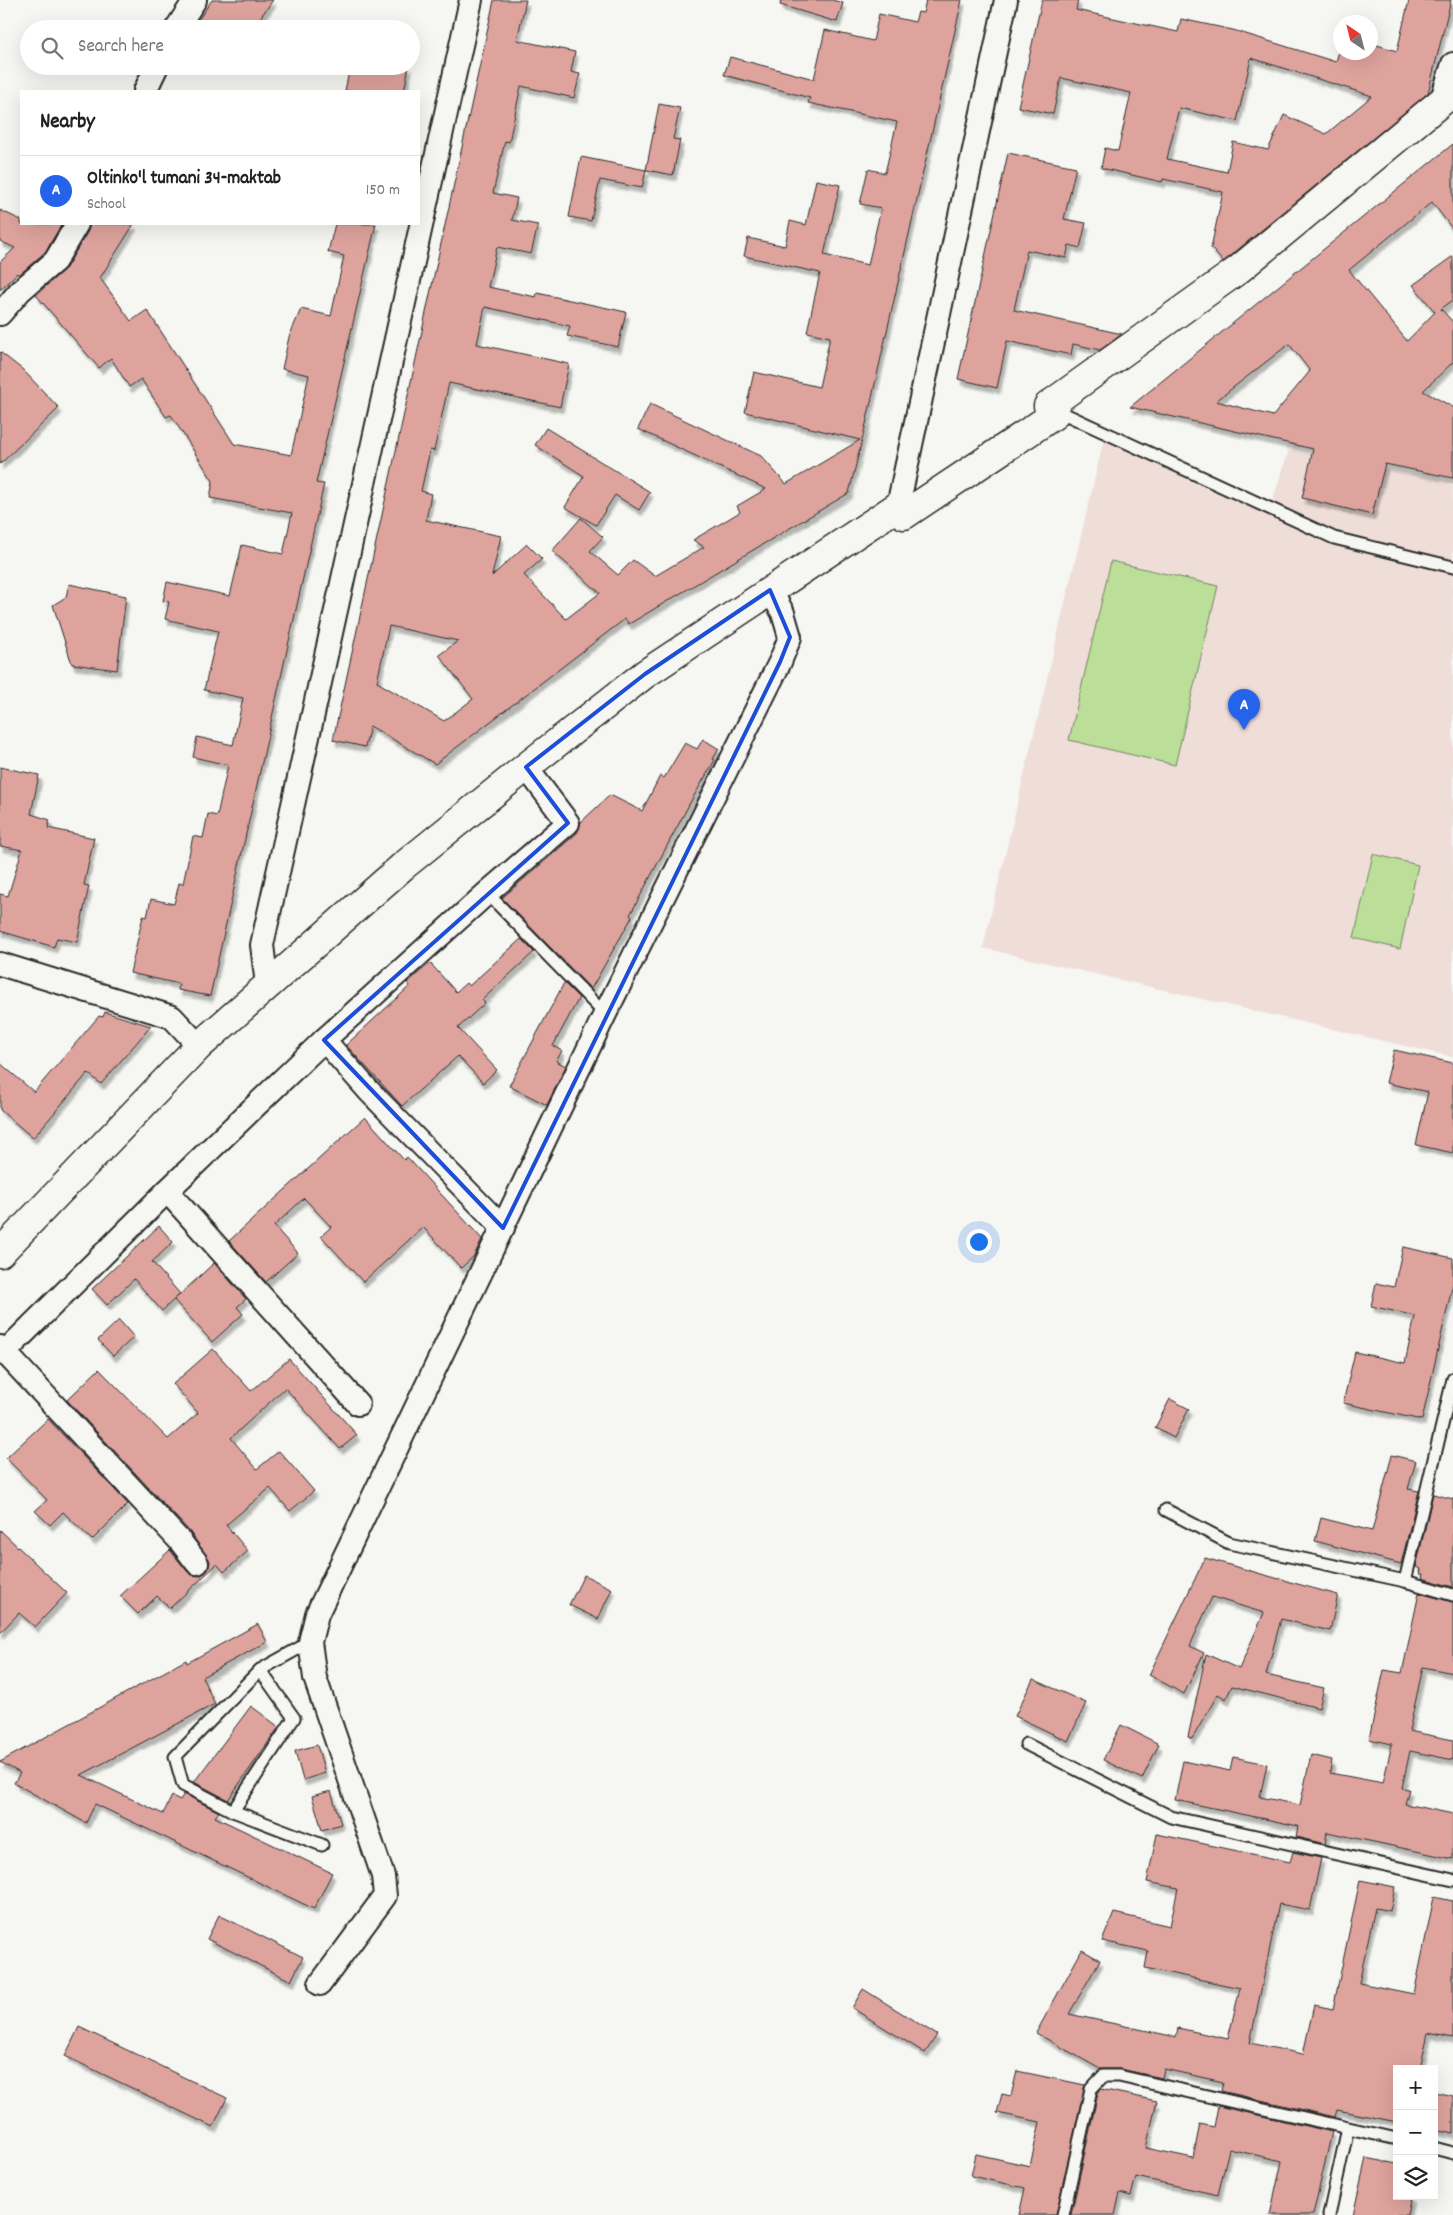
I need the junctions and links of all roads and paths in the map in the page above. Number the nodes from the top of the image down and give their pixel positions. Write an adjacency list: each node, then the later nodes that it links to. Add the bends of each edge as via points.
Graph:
1 (195, 0): 4 (street)
2 (471, 0): 18 (street, via 262,945)
3 (1006, 0): 12 (street)
4 (182, 20)
5 (1453, 64): 8 (street)
6 (153, 75): 7 (street)
7 (145, 90)
8 (1447, 97): 11 (street, via 1238,270)
9 (76, 225): 10 (street, via 55,261 20,291)
10 (0, 314)
11 (1048, 406): 12 (street, via 1054,415 912,510 904,515); 13 (lane, via 1334,538)
12 (898, 506): 14 (street)
13 (1453, 567)
14 (770, 590): 15 (street, via 645,674); 19 (street, via 783,613 790,637 784,654)
15 (526, 766): 16 (street, via 568,823); 18 (street, via 402,867)
16 (487, 893): 19 (lane); 20 (street)
17 (0, 964): 21 (street, via 172,1017)
18 (267, 985): 21 (street)
19 (605, 1014): 23 (street)
20 (324, 1040): 22 (street); 23 (street, via 369,1091)
21 (199, 1046): 24 (street)
22 (167, 1191): 25 (street); 27 (street)
23 (503, 1228): 32 (street, via 316,1614)
24 (0, 1253)
25 (2, 1349): 29 (street)
26 (1453, 1379): 30 (lane)
27 (358, 1404)
28 (1166, 1510): 30 (lane, via 1229,1542)
29 (197, 1563)
30 (1404, 1581): 31 (lane)
31 (1453, 1595)
32 (310, 1642): 33 (lane); 38 (street, via 315,1678 383,1876 385,1896)
33 (260, 1670): 35 (lane, via 294,1718); 35 (lane, via 175,1757 183,1785)
34 (1026, 1744): 37 (lane, via 1171,1817)
35 (234, 1811): 36 (lane)
36 (322, 1845)
37 (1453, 1880)
38 (320, 1984)
39 (1348, 2128): 40 (lane); 43 (lane, via 1119,2076 1103,2076 1091,2089); 44 (lane)
40 (1393, 2139)
41 (1438, 2149): 42 (lane)
42 (1453, 2153)
43 (1063, 2215)
44 (1329, 2215)

